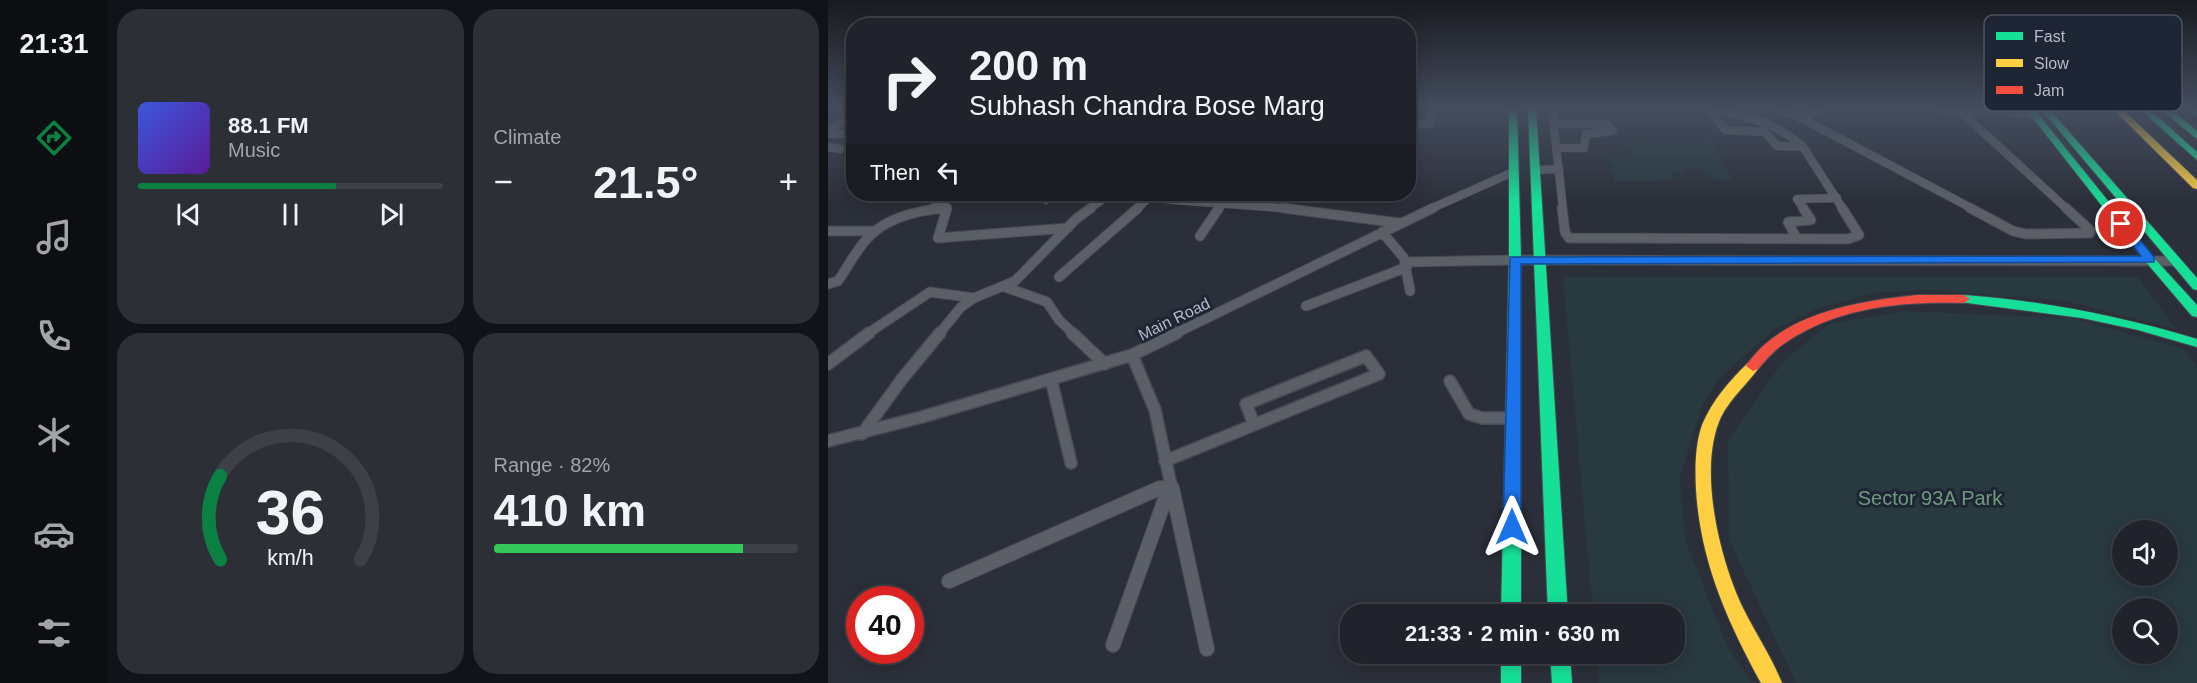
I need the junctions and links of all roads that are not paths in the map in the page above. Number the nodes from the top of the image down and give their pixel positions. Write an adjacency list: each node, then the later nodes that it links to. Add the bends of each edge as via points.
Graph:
1 (1513, 141): 20 (main road)
2 (1534, 141): 19 (main road)
3 (1555, 141): 15 (street)
4 (1585, 141): 15 (street, via 1584,147)
5 (1773, 141): 14 (street, via 1777,146)
6 (1796, 141): 14 (street)
7 (1843, 141): 8 (street, via 2013,231 2090,233)
8 (1994, 141)
9 (2057, 141): 39 (main road)
10 (2062, 141): 40 (main road)
11 (2150, 141): 21 (main road)
12 (2179, 141): 17 (main road)
13 (828, 147): 16 (street)
14 (1803, 147): 22 (street)
15 (1556, 148): 18 (street)
16 (840, 149)
17 (2197, 157)
18 (1559, 169): 19 (street); 36 (street, via 1565,232 1569,238)
19 (1535, 170): 38 (main road)
20 (1513, 172): 29 (street, Main Road); 37 (main road)
21 (2197, 186)
22 (1837, 198): 35 (street, via 1859,235 1848,239); 35 (street, via 1797,199 1811,220 1788,222)
23 (945, 201): 28 (street)
24 (1101, 201): 30 (street)
25 (1145, 201): 42 (street)
26 (1198, 201): 27 (street)
27 (1222, 203): 29 (street); 34 (street)
28 (932, 209): 30 (street, via 947,208 938,238); 32 (street)
29 (1400, 223): 33 (street, Main Road)
30 (1068, 228): 45 (street)
31 (828, 231): 32 (street)
32 (874, 231): 43 (street, via 838,281)
33 (1382, 232): 41 (street, via 1399,248); 51 (street, Main Road)
34 (1200, 236)
35 (1797, 239): 36 (street)
36 (1724, 250): 38 (street); 39 (street)
37 (1515, 260): 38 (street); 41 (street); 56 (main road)
38 (1540, 260): 65 (main road)
39 (2150, 260): 40 (street); 49 (main road)
40 (2176, 261): 44 (main road)
41 (1407, 265): 46 (street); 48 (street)
42 (1059, 277)
43 (828, 284)
44 (2197, 286)
45 (1005, 287): 47 (street); 53 (street, via 1047,302 1059,320)
46 (1410, 291)
47 (974, 297): 52 (street, via 930,292); 58 (street, via 902,379)
48 (1306, 306)
49 (2197, 313)
50 (2197, 343): 72 (main road, via 2111,318 1992,299 1916,299 1859,307 1784,335 1751,362 1724,398 1707,435 1704,483 1711,549 1737,622)
51 (1132, 355): 53 (street, Main Road); 60 (street, via 1155,410)
52 (828, 364)
53 (1105, 364): 54 (street, Main Road)
54 (1051, 379): 58 (street, Main Road); 61 (street)
55 (1450, 381): 56 (street, via 1468,414)
56 (1513, 418): 64 (main road)
57 (1254, 424): 57 (street, via 1316,399 1378,374 1366,356 1246,404); 60 (street)
58 (862, 434): 59 (street, Main Road)
59 (828, 441)
60 (1165, 461): 62 (street)
61 (1071, 463)
62 (1170, 484): 63 (street); 66 (street); 67 (street)
63 (949, 581)
64 (1511, 604)
65 (1557, 604)
66 (1113, 645)
67 (1207, 649)
68 (1511, 664): 70 (main road)
69 (1561, 664): 71 (main road)
70 (1511, 683)
71 (1562, 683)
72 (1772, 683)

